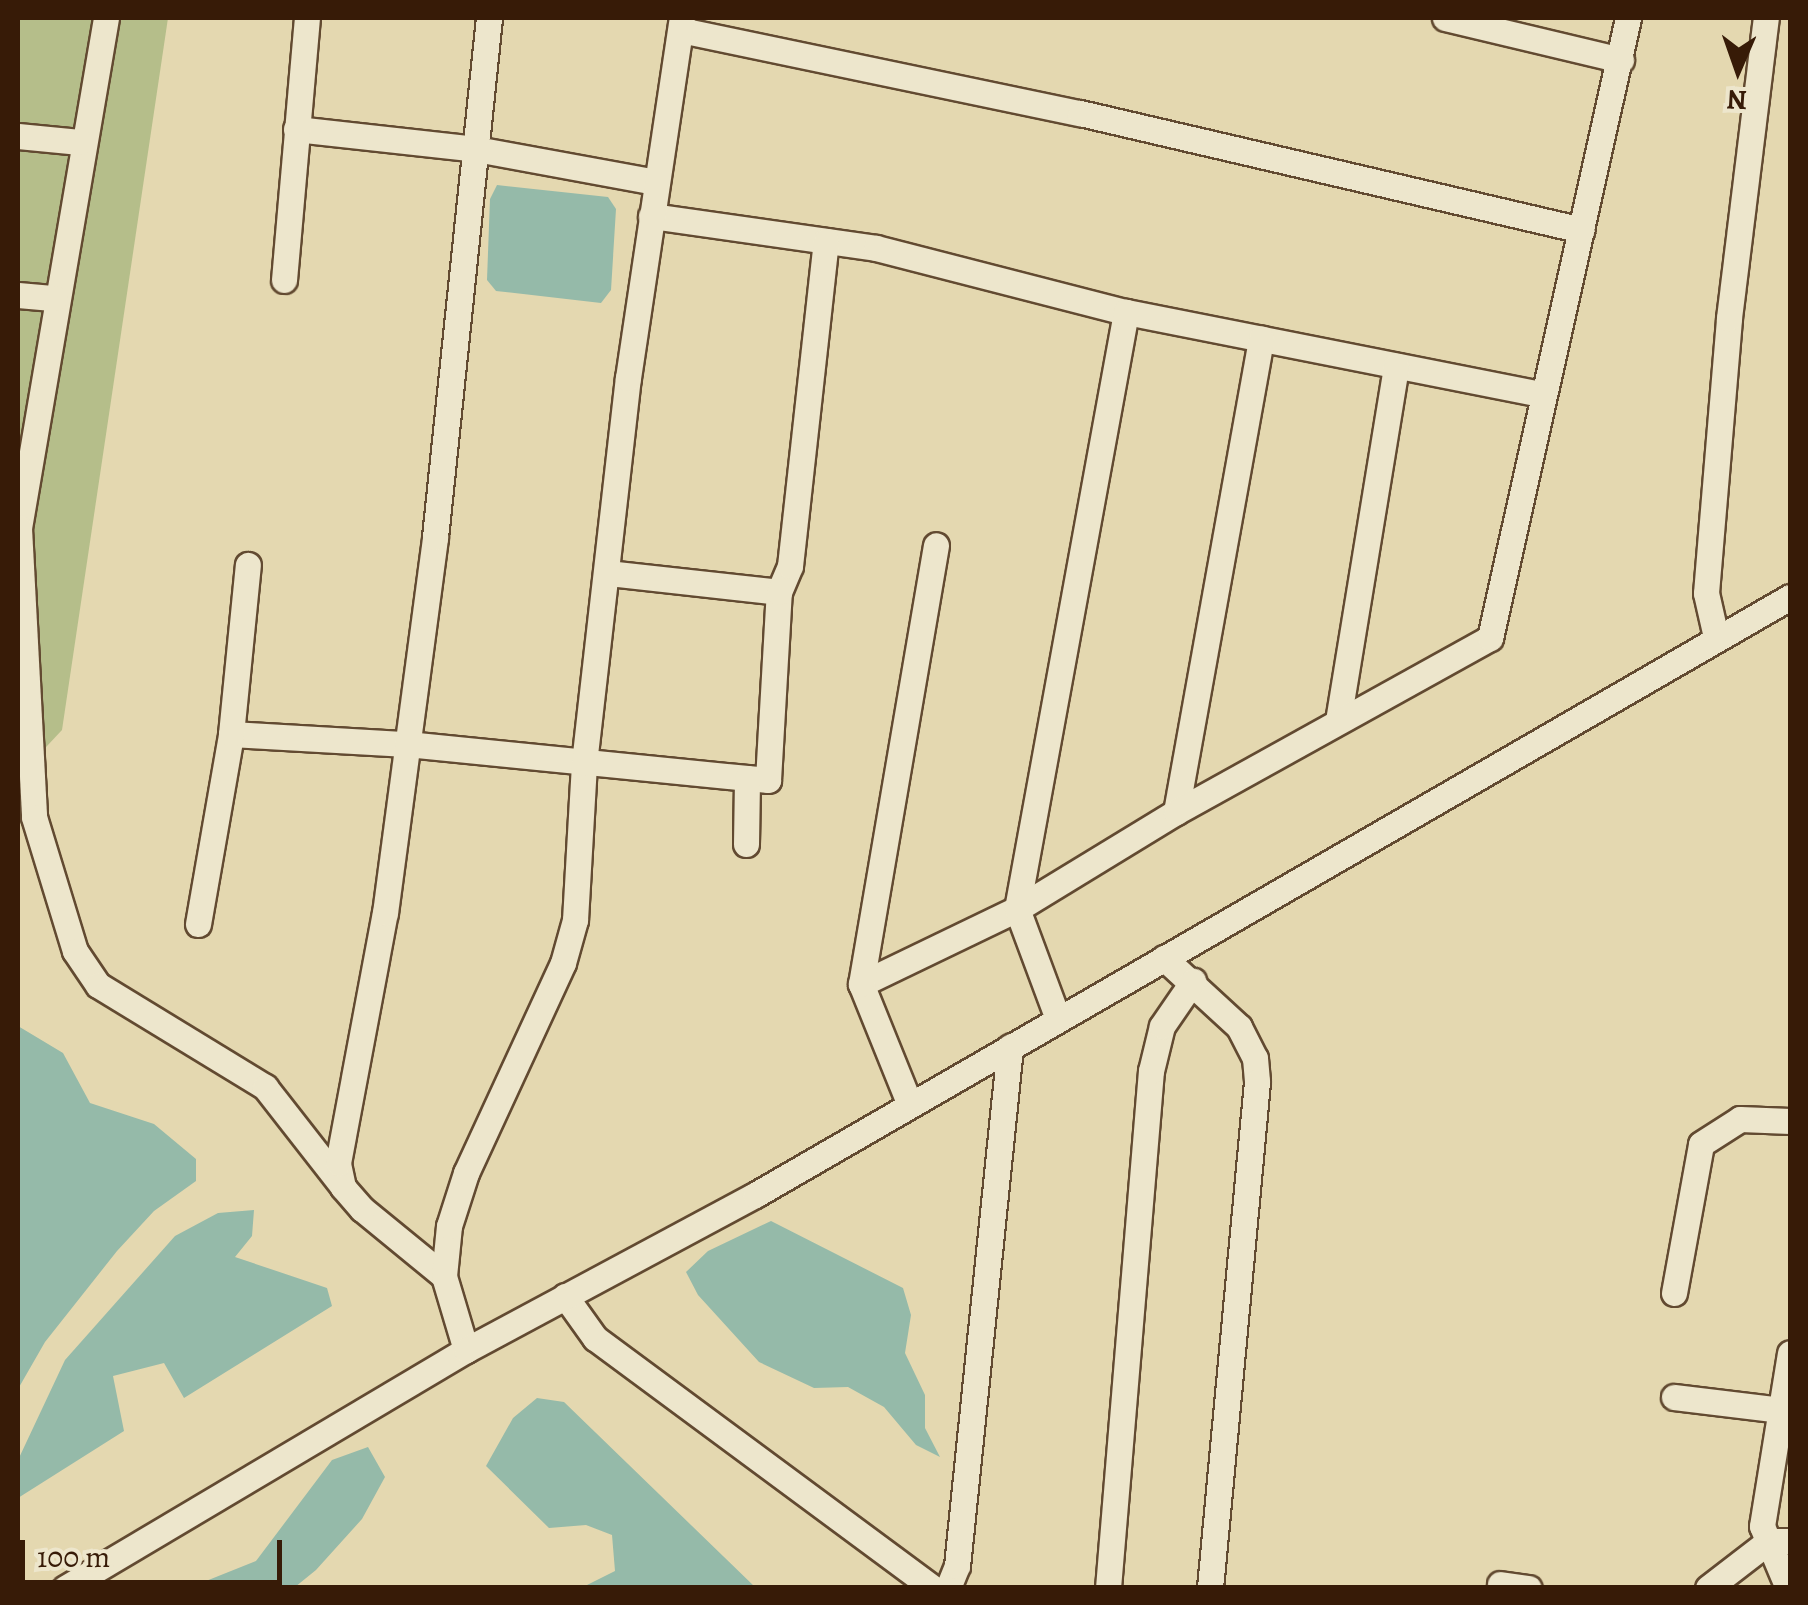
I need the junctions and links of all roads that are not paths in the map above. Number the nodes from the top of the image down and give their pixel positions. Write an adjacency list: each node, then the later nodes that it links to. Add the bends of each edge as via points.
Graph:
1 (106, 18): 11 (street)
2 (307, 18): 9 (street)
3 (489, 18): 12 (street)
4 (1445, 18): 8 (street)
5 (1628, 18): 8 (street)
6 (1766, 18): 31 (street, via 1729,318 1709,554 1706,593)
7 (682, 24): 13 (street); 15 (street)
8 (1620, 60): 15 (street)
9 (296, 128): 12 (street); 17 (street)
10 (18, 136): 11 (street)
11 (80, 142): 19 (street)
12 (476, 150): 13 (street); 34 (street)
13 (655, 182): 14 (street)
14 (652, 216): 16 (street); 27 (street)
15 (1582, 230): 23 (street)
16 (826, 241): 20 (street); 28 (street, via 790,566)
17 (284, 280)
18 (18, 295): 19 (street)
19 (55, 298): 24 (street)
20 (1126, 312): 21 (street); 39 (street)
21 (1261, 339): 22 (street); 37 (street)
22 (1396, 366): 23 (street); 32 (street)
23 (1541, 394): 32 (street, via 1490,638)
24 (24, 452): 30 (street)
25 (936, 546): 43 (street)
26 (248, 565): 33 (street)
27 (608, 573): 28 (street); 35 (street)
28 (779, 592): 36 (street, via 768,780)
29 (1790, 597): 31 (street)
30 (21, 633): 48 (street, via 34,817 75,951 98,985 265,1088)
31 (1716, 636): 41 (street)
32 (1338, 721): 37 (street)
33 (232, 734): 34 (street); 40 (street)
34 (407, 744): 35 (street); 48 (street, via 385,913 341,1133)
35 (584, 763): 36 (street); 49 (street, via 575,920 563,964 466,1173 448,1226)
36 (747, 778): 38 (street)
37 (1176, 812): 39 (street)
38 (746, 844)
39 (1017, 909): 43 (street); 44 (street)
40 (198, 924)
41 (1164, 958): 42 (street); 44 (street)
42 (1193, 981): 61 (street, via 1162,1026 1151,1071); 62 (street, via 1239,1027 1255,1058 1258,1082)
43 (861, 984): 46 (street)
44 (1058, 1019): 45 (street)
45 (1010, 1047): 46 (street); 60 (street, via 957,1566)
46 (910, 1105): 51 (street)
47 (1780, 1119): 50 (street, via 1722,1125 1701,1144)
48 (343, 1187): 49 (street)
49 (444, 1276): 52 (street)
50 (1674, 1293)
51 (564, 1296): 52 (street); 59 (street, via 595,1338)
52 (466, 1350): 58 (street)
53 (1790, 1353): 55 (street)
54 (1674, 1396): 55 (street)
55 (1781, 1410): 56 (street, via 1762,1526)
56 (1780, 1541): 64 (street); 65 (street)
57 (1500, 1584): 63 (street)
58 (65, 1588)
59 (933, 1588)
60 (948, 1588)
61 (1108, 1588)
62 (1210, 1588)
63 (1528, 1588)
64 (1708, 1588)
65 (1788, 1588)

